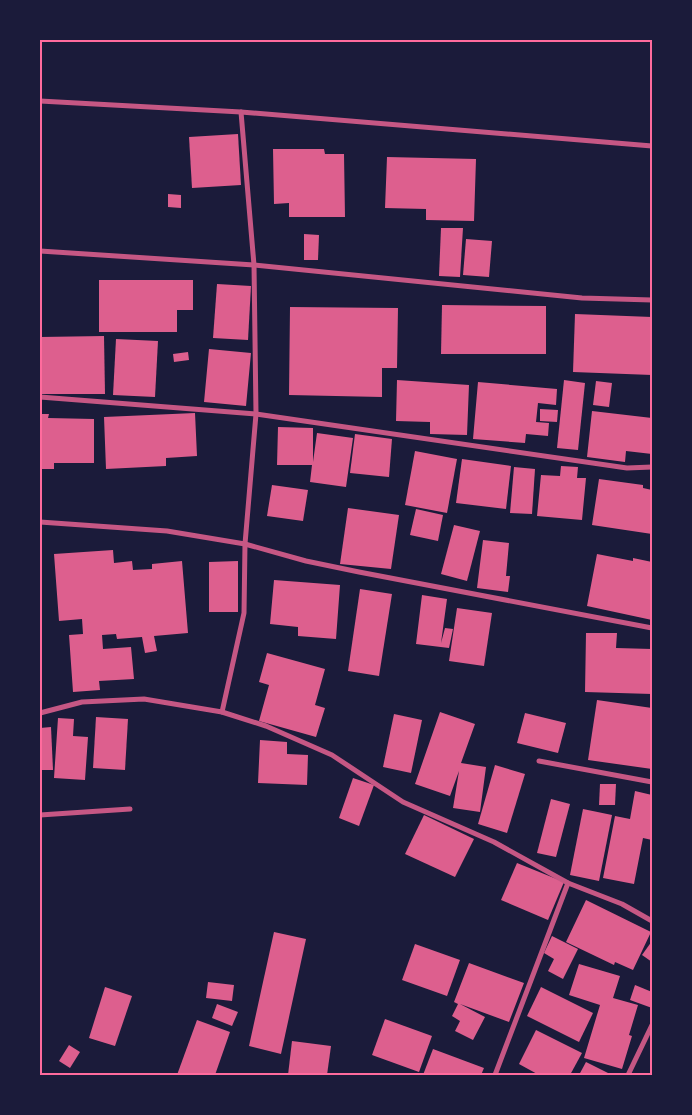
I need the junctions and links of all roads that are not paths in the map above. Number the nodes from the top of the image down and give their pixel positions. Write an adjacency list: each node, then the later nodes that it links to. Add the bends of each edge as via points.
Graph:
1 (40, 101): 2 (street)
2 (241, 112): 3 (street); 5 (street)
3 (652, 146)
4 (40, 250): 5 (street)
5 (254, 265): 6 (street, via 582,298); 8 (street)
6 (652, 300)
7 (40, 397): 8 (street)
8 (256, 414): 9 (street, via 627,468); 11 (street)
9 (652, 468)
10 (40, 522): 11 (street, via 166,531)
11 (245, 544): 12 (street, via 359,572); 13 (street, via 244,613)
12 (652, 628)
13 (222, 712): 14 (street, via 144,699 82,702); 19 (street, via 266,726 332,755 403,802 494,842)
14 (40, 713)
15 (539, 761): 16 (street)
16 (652, 782)
17 (130, 809): 18 (street)
18 (40, 814)
19 (568, 883): 20 (street, via 622,904); 22 (street)
20 (652, 921)
21 (652, 1025): 23 (street)
22 (495, 1075)
23 (628, 1075)

